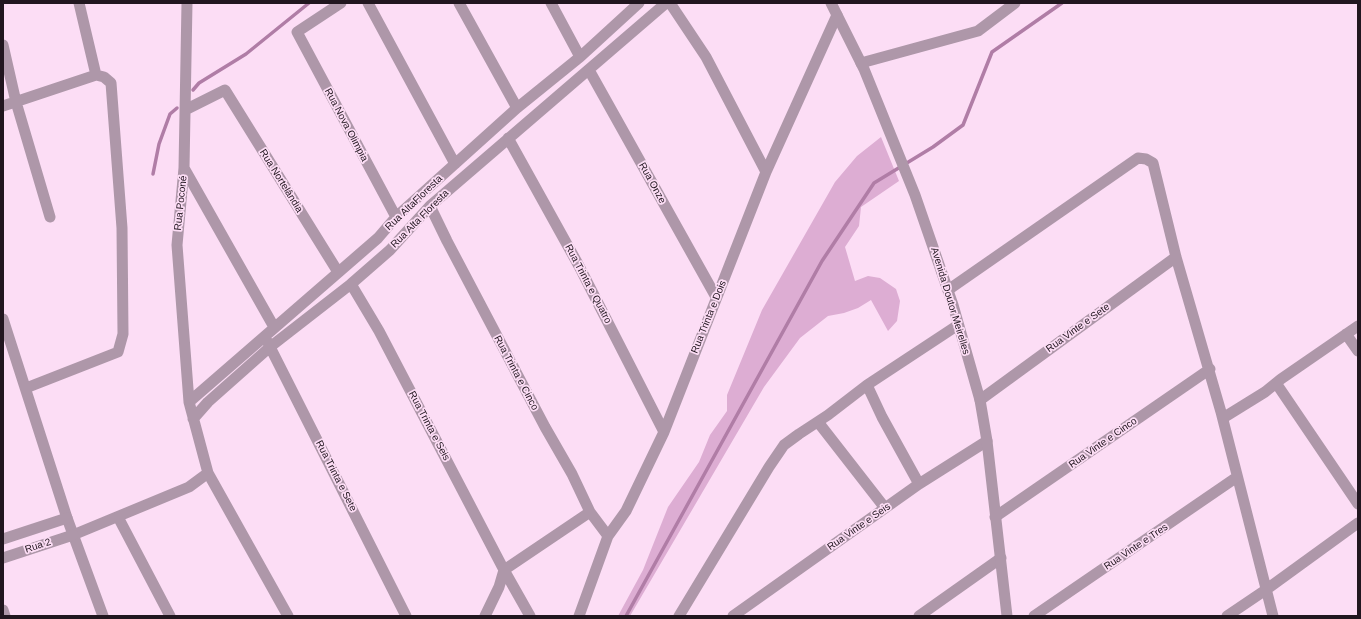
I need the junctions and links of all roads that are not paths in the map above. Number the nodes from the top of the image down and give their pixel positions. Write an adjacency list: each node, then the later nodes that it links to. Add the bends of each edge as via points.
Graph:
1 (79, 3): 17 (street)
2 (187, 3): 21 (street, Rua Poconé)
3 (341, 3): 28 (street, Rua Nova Olimpia, via 296,32)
4 (368, 3): 23 (street)
5 (459, 3): 20 (street)
6 (551, 3): 14 (street)
7 (639, 3): 14 (street, Rua AltaFloresta)
8 (666, 3): 16 (street, Rua Alta Floresta)
9 (670, 3): 25 (street, via 706,57)
10 (831, 3): 12 (street, Avenida Doutor Meirelles)
11 (1015, 3): 15 (street, via 978,31)
12 (837, 15): 15 (street, Avenida Doutor Meirelles); 25 (street, Rua Trinta e Dois)
13 (3, 45): 18 (street)
14 (580, 57): 20 (street, Rua AltaFloresta)
15 (861, 63): 34 (street, Avenida Doutor Meirelles, via 906,172)
16 (588, 70): 22 (street, Rua Alta Floresta); 35 (street, Rua Onze)
17 (96, 75): 18 (street); 47 (street, via 111,83 122,228 123,334 118,352)
18 (16, 102): 19 (street); 27 (street)
19 (3, 106)
20 (517, 108): 23 (street, Rua AltaFloresta)
21 (185, 110): 24 (street, Rua Poconé); 32 (street, Rua Nortelândia, via 224,90)
22 (508, 138): 26 (street, Rua Alta Floresta); 53 (street, Rua Trinta e Quatro, via 579,266)
23 (455, 164): 28 (street, Rua AltaFloresta)
24 (184, 168): 39 (street); 49 (street, Rua Poconé, via 176,245)
25 (766, 172): 35 (street, Rua Trinta e Dois, via 745,230)
26 (430, 206): 30 (street, Rua Alta Floresta); 60 (street, Rua Trinta e Cinco)
27 (50, 217)
28 (396, 217): 29 (street, Rua AltaFloresta)
29 (378, 238): 30 (street); 32 (street, Rua AltaFloresta)
30 (390, 250): 33 (street, Rua Alta Floresta)
31 (1176, 257): 34 (street, via 1153,163 1138,158); 44 (street); 48 (street, Rua Vinte e Sete)
32 (338, 272): 39 (street, Rua AltaFloresta)
33 (351, 284): 42 (street, Rua Alta Floresta); 70 (street, Rua Trinta e Seis, via 379,331)
34 (948, 290): 37 (street, Avenida Doutor Meirelles)
35 (716, 297): 53 (street, Rua Trinta e Dois)
36 (3, 319): 47 (street)
37 (958, 325): 46 (street); 48 (street, Avenida Doutor Meirelles)
38 (1358, 326): 40 (street)
39 (274, 327): 41 (street, Rua AltaFloresta)
40 (1346, 334): 43 (street); 45 (street)
41 (264, 337): 42 (street, Rua Trinta e Sete); 49 (street, Rua AltaFloresta)
42 (270, 347): 51 (street, Rua Alta Floresta, via 208,402); 77 (street, Rua Trinta e Sete)
43 (1358, 351)
44 (1210, 369): 50 (street); 62 (street, Rua Vinte e Cinco)
45 (1276, 383): 50 (street); 58 (street)
46 (867, 385): 52 (street); 57 (street)
47 (26, 388): 63 (street)
48 (980, 400): 54 (street, Avenida Doutor Meirelles)
49 (189, 402): 51 (street, Rua Poconé)
50 (1223, 418): 56 (street)
51 (193, 419): 55 (street, Rua Poconé)
52 (818, 422): 59 (street); 81 (street, via 784,445)
53 (664, 432): 66 (street, Rua Trinta e Dois, via 626,511)
54 (987, 441): 57 (street, Rua Vinte e Seis); 62 (street, Avenida Doutor Meirelles)
55 (208, 473): 61 (street, Rua 2, via 190,487); 76 (street, Rua Poconé)
56 (1237, 477): 71 (street); 85 (street, Rua Vinte e Tres)
57 (919, 484): 59 (street, Rua Vinte e Seis)
58 (1358, 504)
59 (885, 508): 82 (street, Rua Vinte e Seis)
60 (590, 512): 66 (street, Rua Trinta e Cinco); 70 (street)
61 (118, 516): 65 (street, Rua 2); 75 (street)
62 (995, 517): 69 (street, Avenida Doutor Meirelles)
63 (67, 518): 65 (street); 67 (street, Rua 2)
64 (1358, 523): 71 (street)
65 (73, 535): 68 (street, Rua 2); 74 (street)
66 (608, 536): 80 (street, Rua Trinta e Dois)
67 (3, 539)
68 (3, 558)
69 (1001, 558): 83 (street); 84 (street, Avenida Doutor Meirelles)
70 (504, 570): 78 (street); 79 (street)
71 (1267, 589): 86 (street); 87 (street)
72 (3, 610): 73 (street)
73 (5, 616)
74 (102, 616)
75 (170, 616)
76 (288, 616)
77 (406, 616)
78 (485, 616)
79 (530, 616)
80 (579, 616)
81 (679, 616)
82 (733, 616)
83 (919, 616)
84 (1007, 616)
85 (1034, 616)
86 (1227, 616)
87 (1273, 616)

